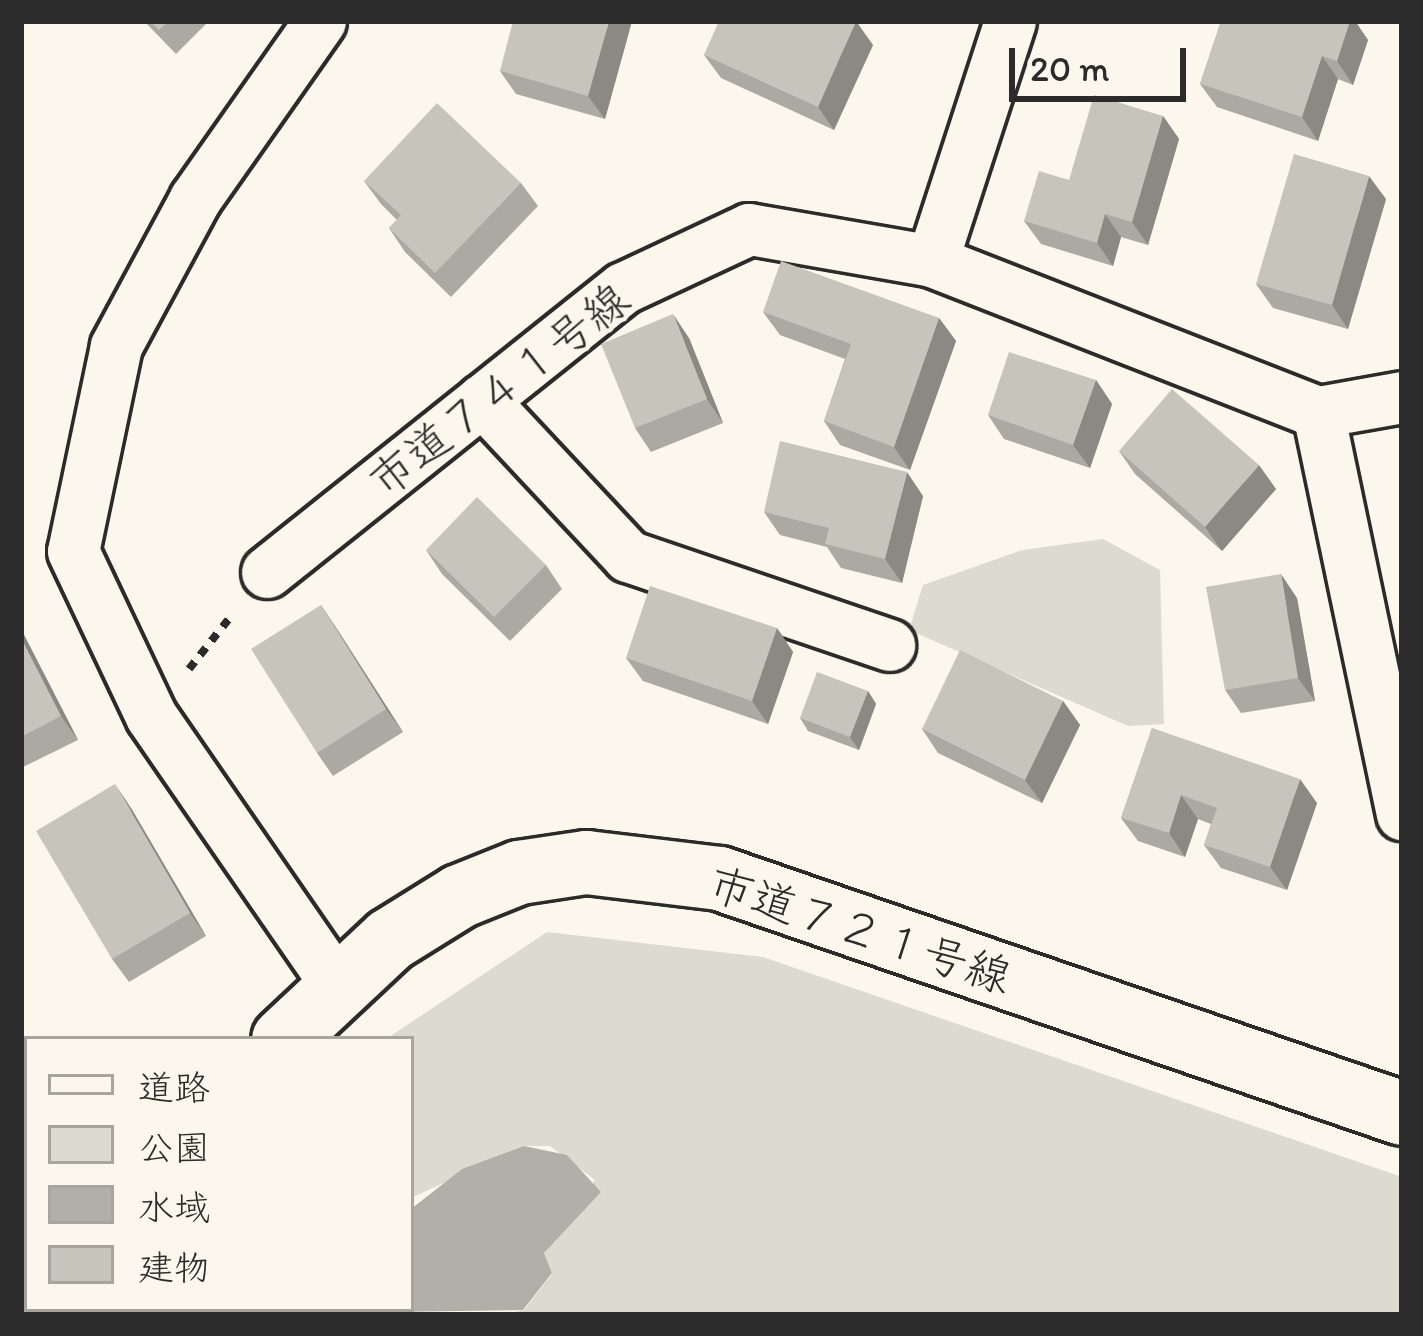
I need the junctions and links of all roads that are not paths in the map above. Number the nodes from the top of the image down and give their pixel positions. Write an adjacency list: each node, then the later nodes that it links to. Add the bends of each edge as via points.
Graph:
1 (320, 21): 10 (street, via 195,199 116,346 73,550 151,716)
2 (1010, 21): 3 (street)
3 (932, 261): 5 (street, 市道７４１号線, via 749,230 623,288); 6 (street, 市道７４１号線)
4 (1402, 397): 6 (street)
5 (482, 400): 7 (street, 市道７４１号線); 8 (street, via 628,556)
6 (1318, 412): 9 (street)
7 (267, 572)
8 (890, 645)
9 (1402, 814)
10 (337, 986): 11 (street, 市道７２１号線); 12 (street, 市道７２１号線, via 458,896 519,872 586,862 655,869 719,878)
11 (286, 1036)
12 (1402, 1113)

